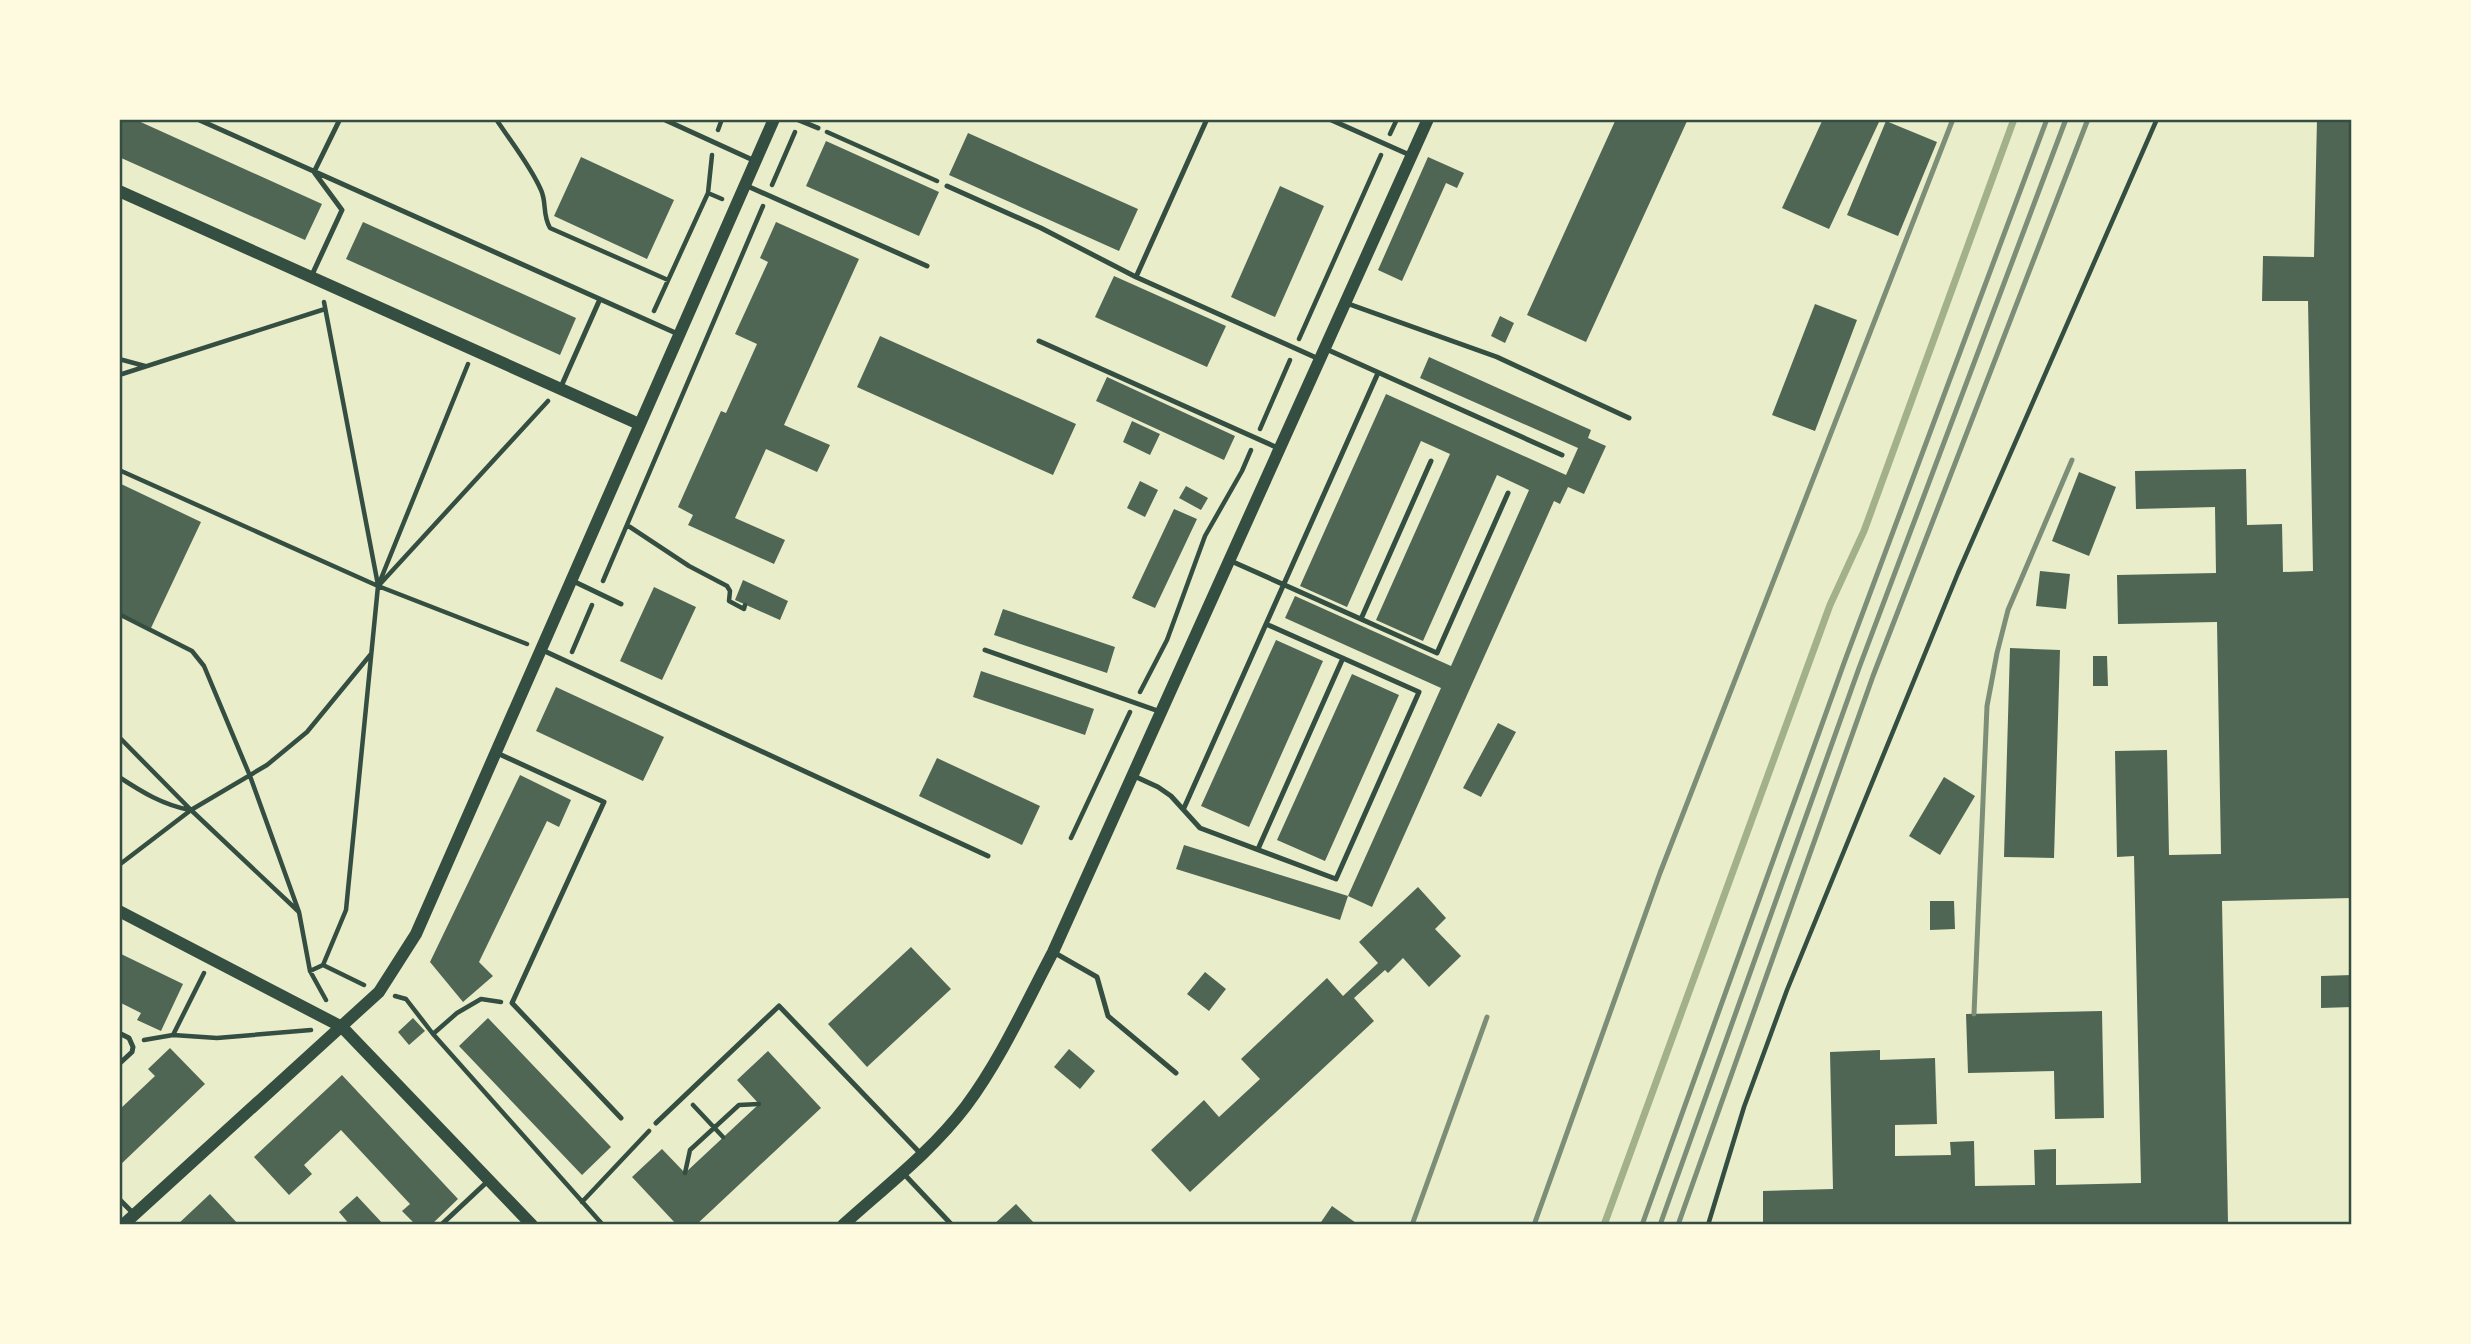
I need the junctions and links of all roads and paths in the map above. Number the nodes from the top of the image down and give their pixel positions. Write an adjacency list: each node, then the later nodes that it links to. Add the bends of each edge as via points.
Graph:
1 (197, 119): 18 (lane)
2 (340, 119): 18 (lane)
3 (496, 119): 29 (path, via 543,193 544,218 550,228)
4 (663, 119): 14 (lane)
5 (774, 119): 17 (street)
6 (796, 119): 12 (lane)
7 (1207, 119): 27 (lane)
8 (1329, 119): 15 (lane)
9 (1397, 119): 15 (path)
10 (1428, 119): 16 (street)
11 (2157, 119): 114 (path, via 1958,573 1787,990 1744,1107)
12 (818, 128): 20 (path)
13 (795, 132): 23 (path)
14 (713, 142): 17 (lane); 22 (path)
15 (1386, 144): 16 (lane); 36 (path)
16 (1412, 156): 31 (street)
17 (755, 161): 19 (street)
18 (314, 172): 28 (lane, via 342,209); 30 (lane)
19 (745, 185): 23 (lane); 24 (street)
20 (947, 186): 27 (lane)
21 (119, 191): 28 (street)
22 (708, 193): 24 (path); 29 (path)
23 (768, 195): 25 (path); 26 (lane)
24 (736, 205): 25 (path); 34 (street)
25 (759, 215): 52 (path)
26 (927, 266)
27 (1136, 277): 36 (lane)
28 (316, 279): 32 (path); 37 (street)
29 (668, 280): 33 (path)
30 (600, 299): 33 (lane); 43 (lane)
31 (1346, 303): 38 (street); 44 (lane, via 1497,357)
32 (325, 309): 40 (path); 56 (path)
33 (649, 321): 34 (lane)
34 (678, 334): 45 (street)
35 (1039, 341): 46 (lane)
36 (1295, 348): 38 (lane); 46 (path)
37 (474, 350): 43 (street); 56 (path)
38 (1323, 354): 41 (lane); 47 (street)
39 (119, 359): 40 (path)
40 (146, 366): 42 (path)
41 (1378, 373): 48 (lane); 55 (lane)
42 (119, 375)
43 (560, 388): 45 (street); 56 (path)
44 (1629, 418)
45 (639, 424): 54 (street)
46 (1256, 439): 47 (lane); 68 (path, via 1205,536 1167,640)
47 (1280, 449): 53 (street)
48 (1562, 455)
49 (1431, 461): 61 (lane)
50 (119, 470): 56 (path)
51 (1508, 493): 61 (lane, via 1437,653)
52 (626, 525): 57 (path); 59 (path, via 727,586 731,604 744,610)
53 (1231, 561): 55 (lane); 69 (street)
54 (570, 580): 57 (lane); 63 (street)
55 (1283, 584): 61 (lane); 62 (lane)
56 (378, 586): 63 (path); 65 (path)
57 (597, 593): 58 (lane); 67 (path)
58 (621, 604)
59 (745, 605)
60 (119, 614): 72 (path, via 192,651 204,666)
61 (1361, 619)
62 (1266, 624): 66 (lane); 75 (lane)
63 (540, 649): 67 (lane); 71 (street)
64 (985, 650): 68 (lane)
65 (371, 653): 72 (path, via 307,733); 85 (path, via 346,910)
66 (1343, 659): 78 (lane); 78 (lane, via 1419,692 1336,879)
67 (568, 662): 79 (lane)
68 (1134, 702): 69 (lane); 77 (path)
69 (1161, 712): 73 (street)
70 (119, 737): 76 (path)
71 (495, 752): 86 (street, via 416,934); 87 (lane, via 604,802)
72 (250, 776): 76 (path); 82 (path)
73 (1134, 776): 75 (lane, via 1158,787); 83 (street)
74 (119, 777): 76 (path, via 149,796)
75 (1184, 808): 78 (lane, via 1200,828)
76 (191, 810): 80 (path); 82 (path)
77 (1071, 838)
78 (1258, 849)
79 (988, 856)
80 (119, 866)
81 (119, 911): 84 (street)
82 (299, 912): 85 (path, via 310,971)
83 (1053, 952): 94 (lane, via 1097,977 1108,1016); 101 (street, via 984,1080)
84 (211, 959): 88 (street); 91 (path)
85 (323, 965): 86 (path)
86 (379, 992): 88 (street); 90 (path, via 406,999)
87 (512, 1003): 90 (path, via 481,999); 97 (lane)
88 (342, 1027): 91 (path, via 217,1038); 104 (street); 107 (street)
89 (119, 1033): 92 (lane)
90 (433, 1034): 106 (path)
91 (173, 1035): 92 (path)
92 (132, 1042): 93 (lane, via 132,1052)
93 (119, 1065)
94 (1176, 1073)
95 (685, 1096): 98 (lane); 99 (path); 101 (lane, via 779,1006)
96 (759, 1104): 99 (path, via 738,1105)
97 (621, 1118)
98 (656, 1123): 106 (path)
99 (714, 1128): 100 (path); 103 (path, via 690,1150)
100 (723, 1138)
101 (921, 1154): 102 (street)
102 (902, 1172): 112 (street); 113 (lane)
103 (685, 1173)
104 (488, 1181): 109 (lane); 110 (street)
105 (119, 1199): 107 (lane)
106 (582, 1202): 111 (path)
107 (134, 1214): 108 (street)
108 (122, 1225)
109 (441, 1225)
110 (532, 1225)
111 (603, 1225)
112 (843, 1225)
113 (952, 1225)
114 (1709, 1225)

